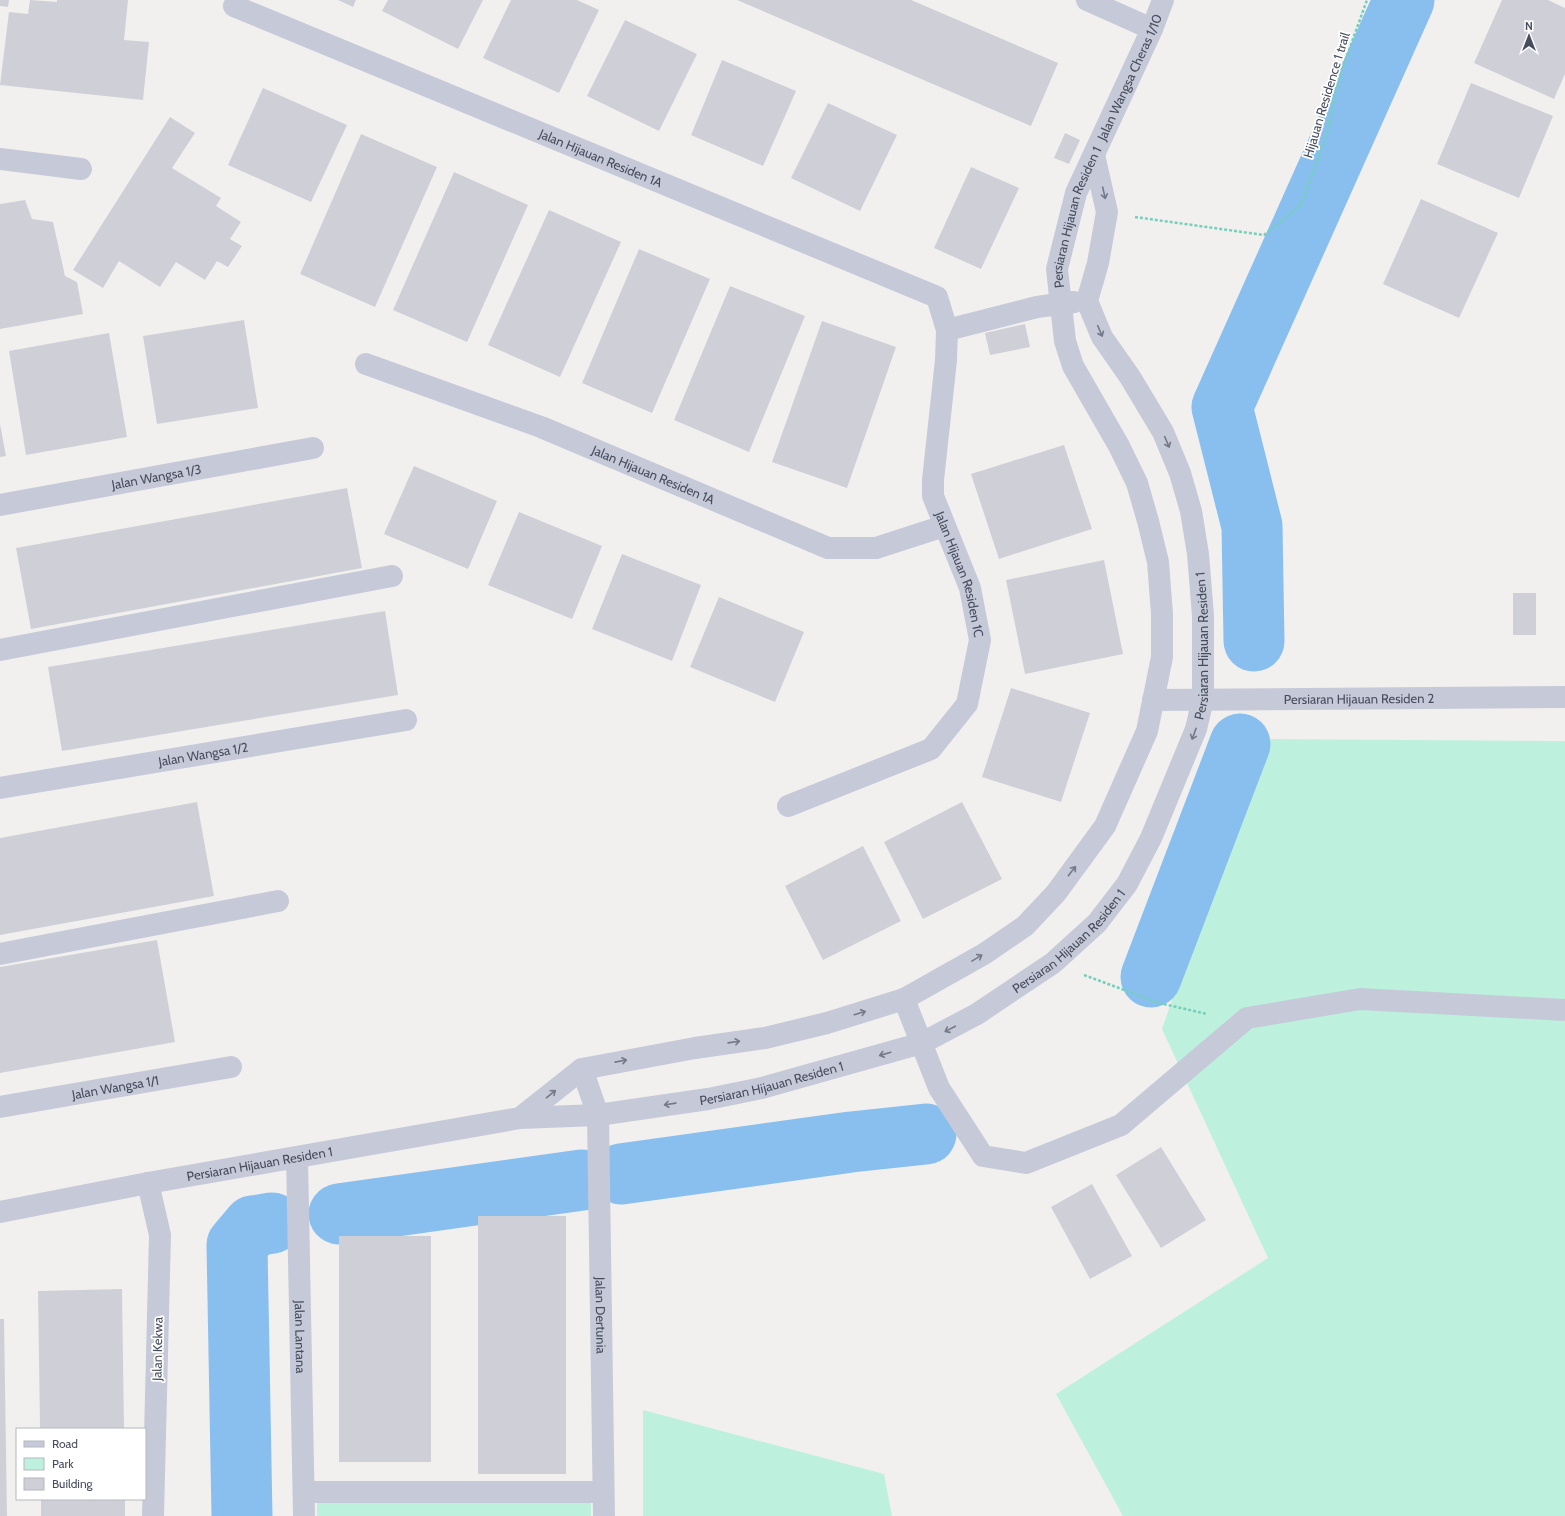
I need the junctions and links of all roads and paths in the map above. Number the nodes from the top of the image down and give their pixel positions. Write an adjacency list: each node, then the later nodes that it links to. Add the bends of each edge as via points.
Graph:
1 (1087, 0): 5 (street)
2 (1163, 0): 5 (street, Jalan Wangsa Cheras 1/10)
3 (1367, 0): 9 (path, Hijauan Residence 1 trail, via 1340,75 1326,137 1300,204 1264,235 1161,222)
4 (234, 6): 12 (street, Jalan Hijauan Residen 1A, via 937,297)
5 (1152, 29): 6 (street, Jalan Wangsa Cheras 1/10)
6 (1094, 155): 9 (street, Persiaran Hijauan Residen 1, one-way to 9); 11 (street, Persiaran Hijauan Residen 1, via 1076,193 1057,268)
7 (0, 159): 8 (street)
8 (81, 169)
9 (1107, 212): 10 (street, Persiaran Hijauan Residen 1, via 1098,263)
10 (1087, 301): 11 (street); 20 (street, Persiaran Hijauan Residen 1, one-way to 20, via 1102,337 1163,432 1180,472 1191,511 1198,554 1203,616)
11 (1060, 304): 12 (street, via 1037,306); 21 (street, Persiaran Hijauan Residen 1, via 1065,341 1073,366 1119,446 1136,483 1158,562 1162,657)
12 (947, 330): 16 (street, Jalan Hijauan Residen 1C, via 933,480 933,496)
13 (366, 364): 16 (street, Jalan Hijauan Residen 1A, via 541,427 828,548 876,548)
14 (313, 448): 15 (street, Jalan Wangsa 1/3)
15 (0, 505)
16 (944, 526): 24 (street, Jalan Hijauan Residen 1C, via 970,588 980,640 967,704 931,749)
17 (392, 576): 18 (street)
18 (0, 650)
19 (1565, 697): 20 (street, Persiaran Hijauan Residen 2)
20 (1203, 699): 21 (street, Persiaran Hijauan Residen 2); 27 (street, Persiaran Hijauan Residen 1, one-way to 27, via 1196,729 1183,762 1151,838 1127,884 1097,924)
21 (1153, 700): 28 (street, Persiaran Hijauan Residen 1, one-way to 21, via 984,954 1025,926 1056,893 1105,826 1147,731)
22 (406, 720): 23 (street, Jalan Wangsa 1/2)
23 (0, 788)
24 (788, 806)
25 (278, 901): 26 (street)
26 (0, 954)
27 (1053, 963): 30 (path, via 1159,1003 1207,1014); 31 (street, Persiaran Hijauan Residen 1, one-way to 31, via 977,1014)
28 (904, 999): 31 (street); 33 (street, Persiaran Hijauan Residen 1, one-way to 28, via 765,1038 827,1023)
29 (1565, 1010): 30 (street, via 1360,999)
30 (1247, 1018): 31 (street, via 1121,1125 1026,1163 983,1156 939,1088)
31 (922, 1043): 35 (street, Persiaran Hijauan Residen 1, one-way to 35, via 762,1088)
32 (231, 1067): 34 (street, Jalan Wangsa 1/1)
33 (582, 1068): 35 (street, Jalan Dertunia); 36 (street, Persiaran Hijauan Residen 1, one-way to 33)
34 (0, 1107)
35 (598, 1115): 36 (street, Persiaran Hijauan Residen 1); 41 (street, Jalan Dertunia)
36 (520, 1118): 37 (street, Persiaran Hijauan Residen 1)
37 (297, 1158): 38 (street, Persiaran Hijauan Residen 1); 40 (street, Jalan Lantana)
38 (148, 1183): 39 (street, Persiaran Hijauan Residen 1); 42 (street, Jalan Kekwa, via 160,1234)
39 (0, 1212)
40 (304, 1492): 41 (street); 43 (street, Jalan Lantana)
41 (603, 1492): 44 (street, Jalan Dertunia)
42 (153, 1516)
43 (304, 1516)
44 (604, 1516)

